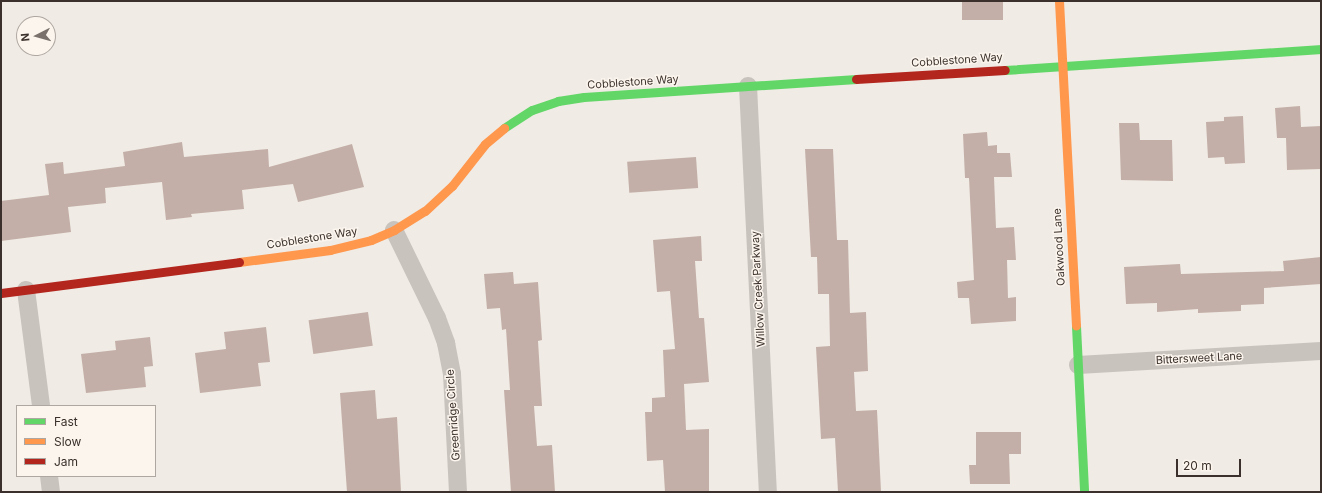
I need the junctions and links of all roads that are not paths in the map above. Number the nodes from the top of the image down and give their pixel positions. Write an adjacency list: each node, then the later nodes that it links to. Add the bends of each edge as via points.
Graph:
1 (1059, 1): 3 (street, Oakwood Lane)
2 (1321, 49): 3 (street, Cobblestone Way)
3 (1062, 66): 4 (street, Cobblestone Way); 9 (street, Oakwood Lane)
4 (748, 86): 5 (street, Cobblestone Way, via 584,97 558,101 532,110 509,123 485,144 452,186 425,211); 14 (street, Willow Creek Parkway)
5 (394, 230): 6 (street, Cobblestone Way, via 364,242 330,250); 13 (street, Greenridge Circle, via 437,318 446,343 452,374)
6 (26, 290): 7 (street, Cobblestone Way); 10 (street)
7 (1, 293)
8 (1321, 351): 9 (street, Bittersweet Lane)
9 (1078, 365): 15 (street, Oakwood Lane)
10 (41, 405)
11 (49, 477): 12 (street)
12 (52, 492)
13 (458, 492)
14 (768, 492)
15 (1084, 492)

